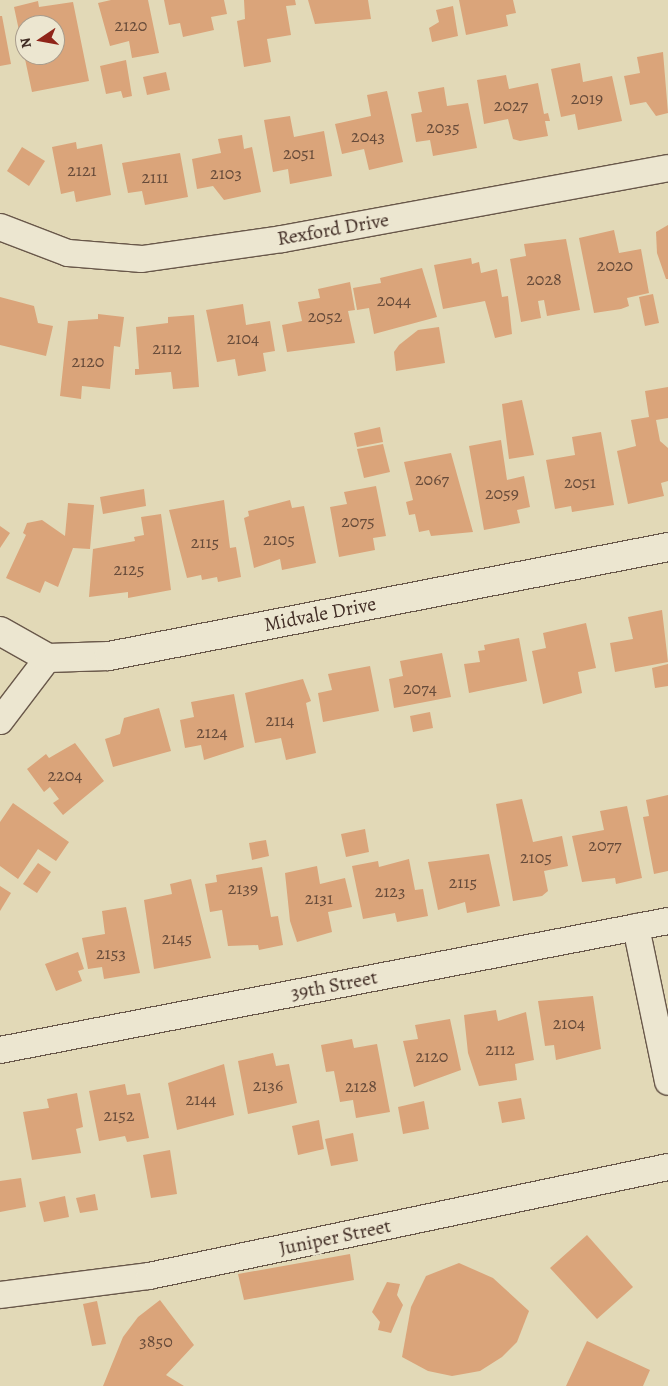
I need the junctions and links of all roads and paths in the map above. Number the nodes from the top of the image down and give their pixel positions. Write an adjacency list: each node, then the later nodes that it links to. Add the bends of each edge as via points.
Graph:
1 (668, 168): 2 (street, Rexford Drive, via 282,239 142,259 68,253)
2 (0, 226)
3 (668, 547): 5 (street, Midvale Drive, via 109,656)
4 (0, 631): 5 (street)
5 (48, 658): 6 (street)
6 (0, 721)
7 (668, 921): 8 (street, 39th Street)
8 (636, 926): 9 (street, 39th Street); 10 (street)
9 (0, 1050)
10 (668, 1082)
11 (668, 1167): 12 (street, Juniper Street, via 149,1276)
12 (0, 1295)

